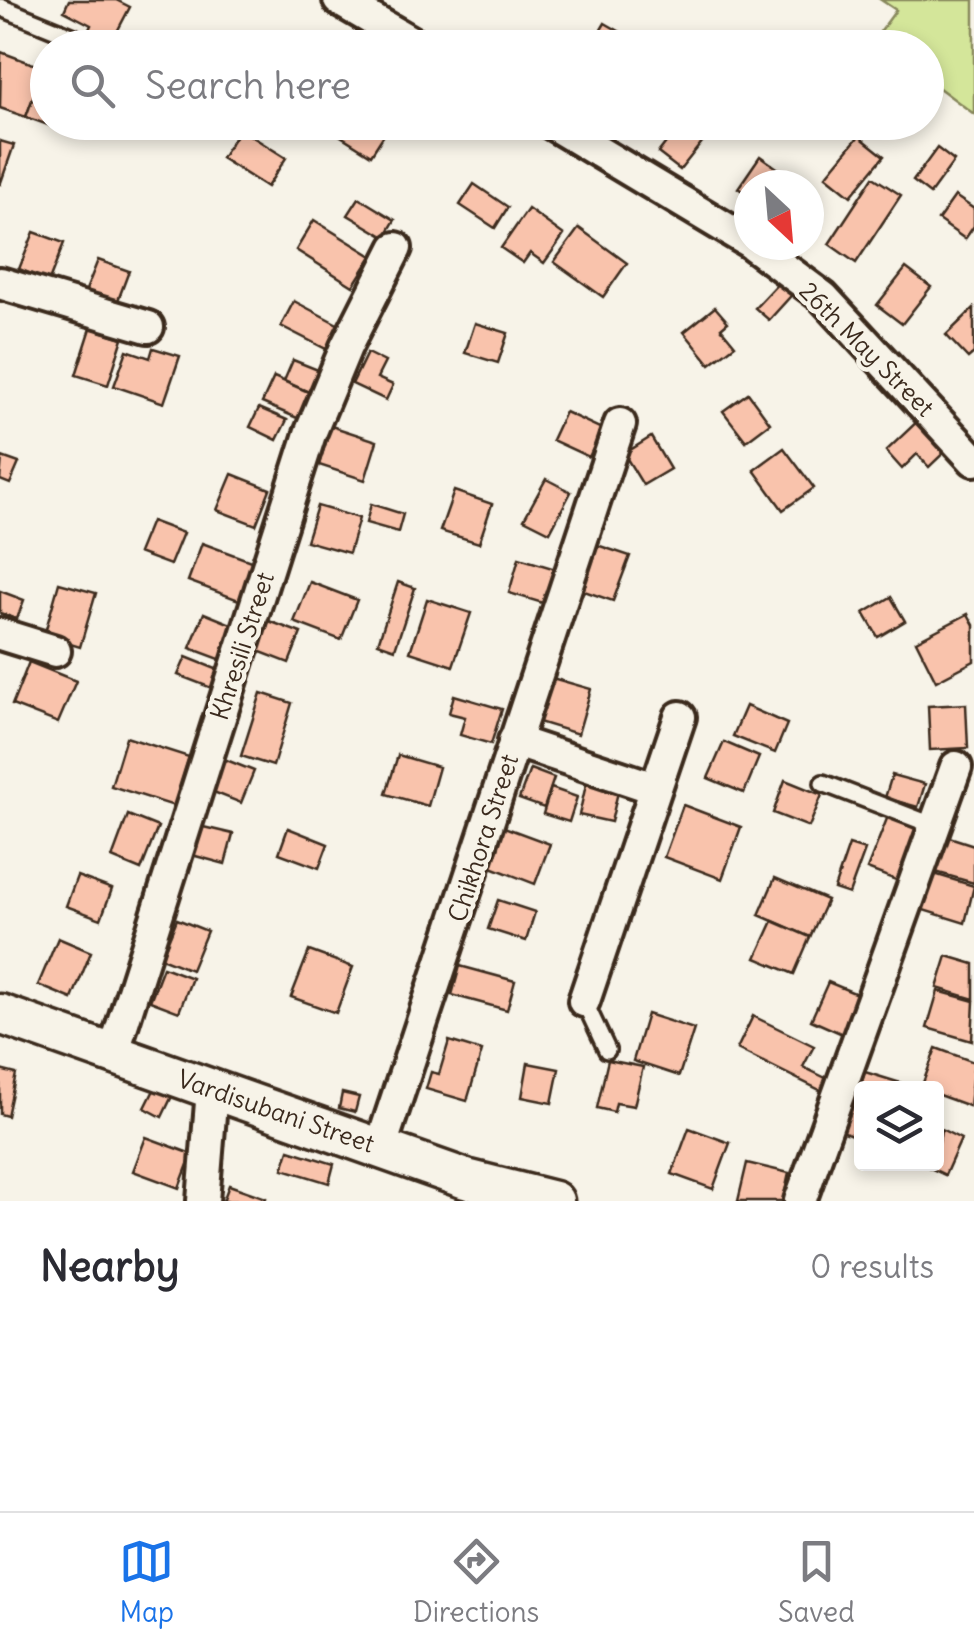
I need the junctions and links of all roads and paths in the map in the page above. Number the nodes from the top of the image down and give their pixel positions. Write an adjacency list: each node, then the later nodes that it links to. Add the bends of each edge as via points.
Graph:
1 (340, 0): 4 (street)
2 (0, 7): 3 (lane)
3 (59, 30)
4 (391, 30)
5 (579, 140): 6 (street, 26th May Street)
6 (734, 234)
7 (396, 248): 24 (street, Khresili Street, via 310,434)
8 (772, 260): 12 (street, 26th May Street, via 822,297)
9 (0, 284): 10 (street)
10 (148, 327)
11 (620, 424): 16 (street)
12 (974, 460)
13 (0, 634): 14 (street)
14 (55, 651)
15 (680, 717): 19 (street)
16 (514, 742): 19 (street, Chikhora Street); 26 (street, Chikhora Street)
17 (956, 767): 20 (street)
18 (823, 783): 20 (lane)
19 (654, 788): 21 (street)
20 (935, 826): 30 (street)
21 (584, 1002): 23 (lane)
22 (0, 1014): 24 (street, Vardisubani Street)
23 (607, 1050)
24 (113, 1054): 25 (street, Vardisubani Street)
25 (212, 1090): 26 (street, Vardisubani Street); 28 (street)
26 (381, 1146): 27 (street, Vardisubani Street)
27 (465, 1190): 29 (street, Vardisubani Street)
28 (203, 1201)
29 (554, 1201)
30 (800, 1201)

